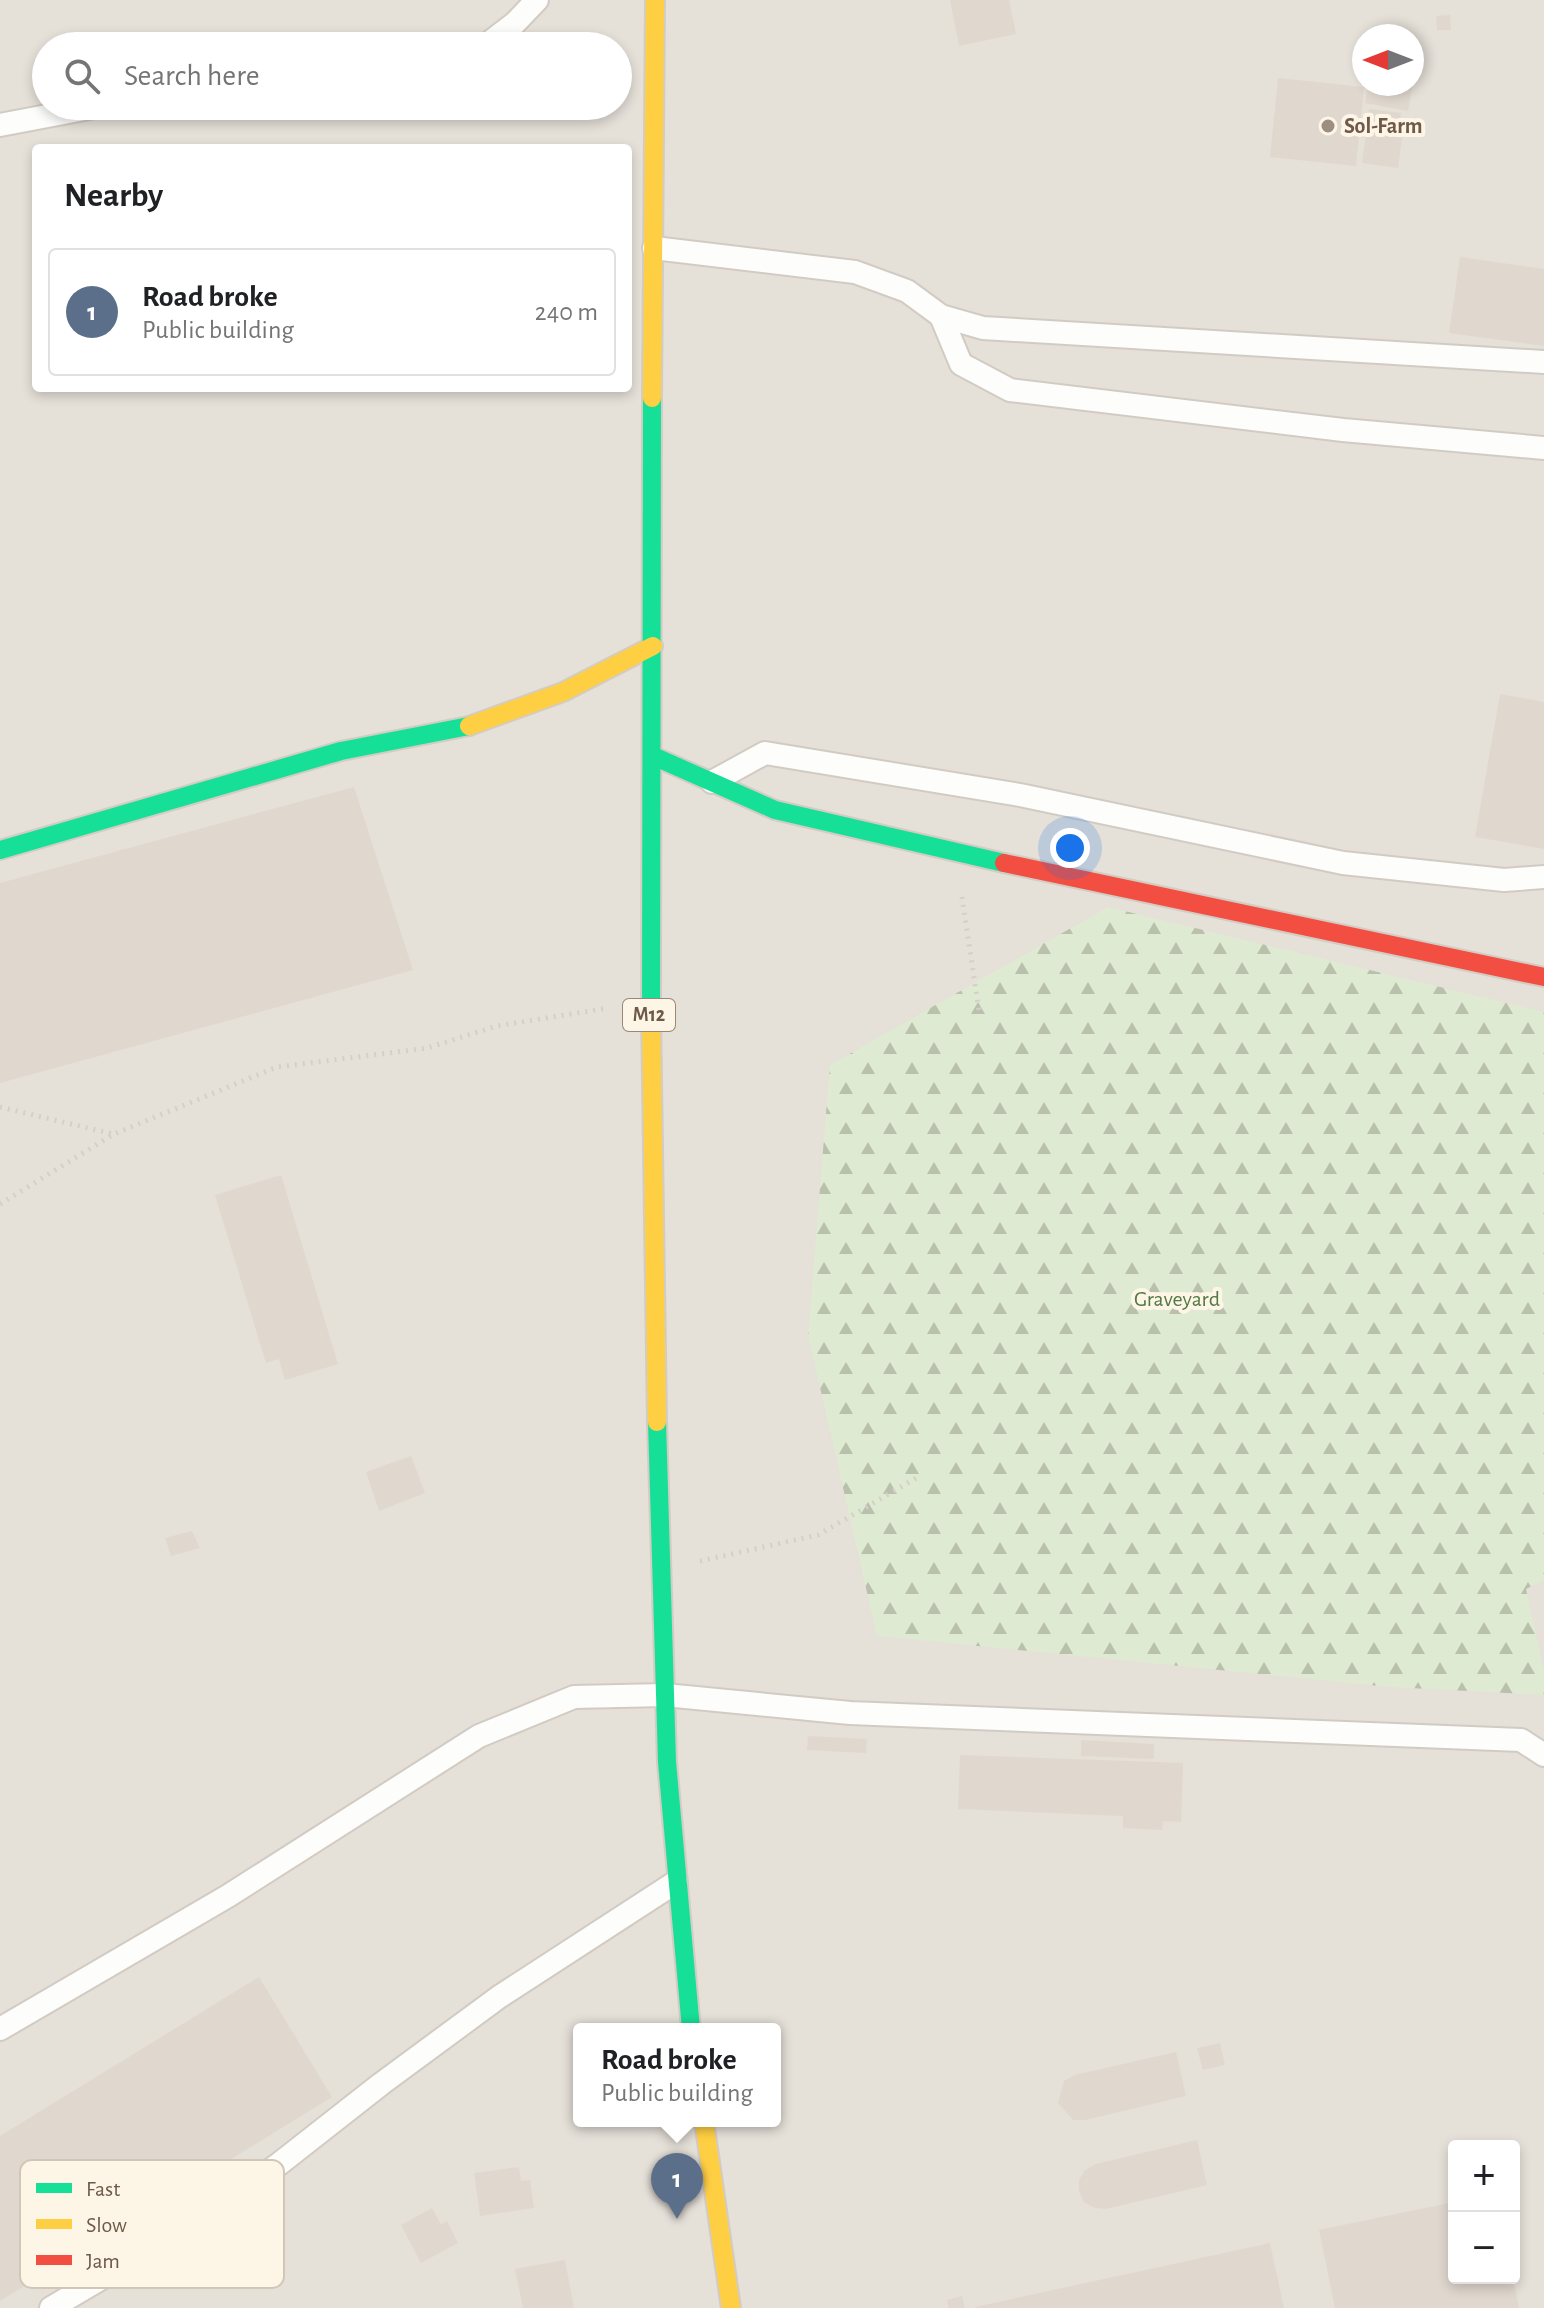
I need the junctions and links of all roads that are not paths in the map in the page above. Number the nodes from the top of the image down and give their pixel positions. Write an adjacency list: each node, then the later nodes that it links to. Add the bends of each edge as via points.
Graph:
1 (537, 0): 3 (lane)
2 (655, 0): 6 (main road, M12)
3 (503, 32)
4 (32, 119): 5 (lane)
5 (0, 125)
6 (654, 248): 7 (lane, via 855,272 907,291); 10 (main road, M12)
7 (941, 316): 8 (lane, via 983,328); 9 (lane, via 961,364 1010,390)
8 (1544, 362)
9 (1544, 448)
10 (653, 646): 11 (main road, M12); 13 (main road, via 563,692 461,729 341,751)
11 (653, 756): 12 (main road); 16 (main road, M12, via 649,1002)
12 (712, 782): 14 (lane, via 765,753 1020,795 1343,863 1504,880); 15 (main road, via 775,810 1142,895)
13 (0, 850)
14 (1544, 877)
15 (1544, 977)
16 (665, 1695): 17 (lane, via 850,1713 1521,1740); 18 (main road, M12); 20 (lane, via 574,1697 479,1736 228,1896)
17 (1544, 1755)
18 (676, 1882): 19 (main road, M12); 22 (lane, via 499,1997)
19 (690, 2023)
20 (0, 2029)
21 (705, 2127): 25 (main road)
22 (284, 2160)
23 (85, 2288): 24 (lane)
24 (51, 2308)
25 (731, 2308)

